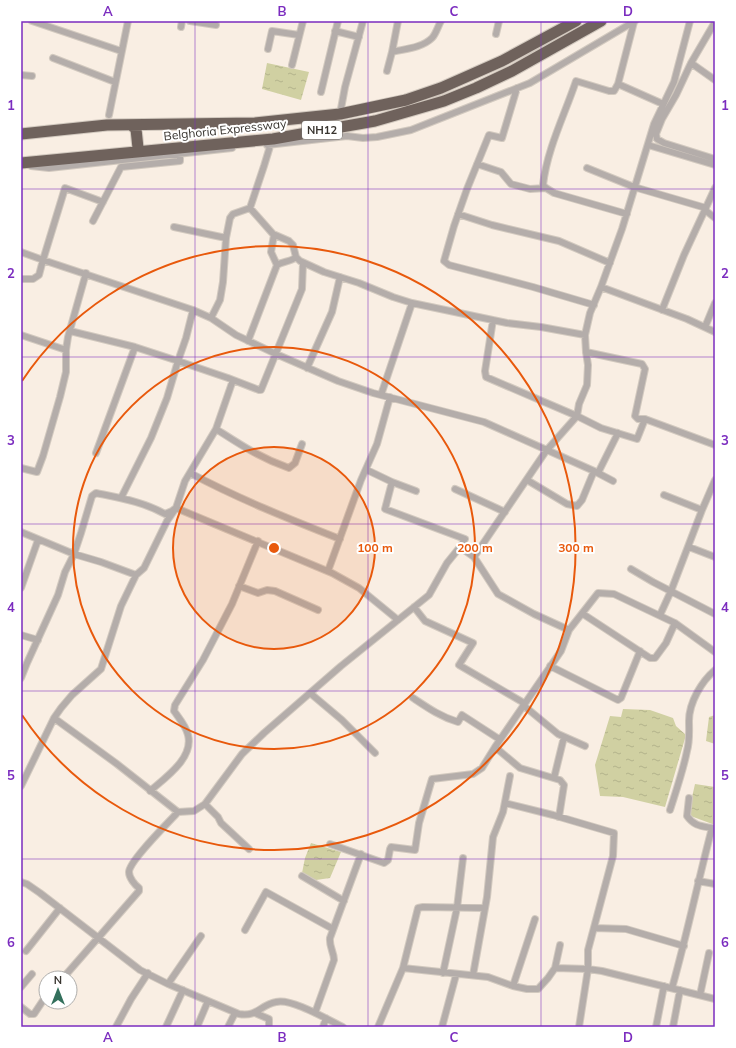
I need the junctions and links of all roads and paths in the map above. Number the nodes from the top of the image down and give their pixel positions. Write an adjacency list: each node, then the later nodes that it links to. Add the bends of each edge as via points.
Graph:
1 (32, 21): 21 (street)
2 (128, 21): 21 (street)
3 (190, 21): 15 (street)
4 (302, 21): 18 (street)
5 (338, 21): 16 (street)
6 (363, 21): 19 (street)
7 (398, 21): 22 (street)
8 (441, 21): 22 (street, via 428,41)
9 (499, 21): 17 (street)
10 (576, 21): 35 (highway, Belghoria Expressway / NH12, via 502,61 441,88 406,100)
11 (601, 21): 39 (highway, Belghoria Expressway / NH12, via 512,71 444,101 374,121)
12 (634, 21): 31 (street); 32 (street, via 530,83)
13 (690, 21): 34 (street, via 674,82)
14 (715, 22): 24 (street)
15 (216, 25)
16 (335, 31): 19 (street); 33 (street)
17 (496, 34)
18 (299, 35): 20 (street, via 272,31); 25 (street)
19 (359, 37): 35 (street)
20 (268, 49)
21 (121, 52): 30 (street)
22 (392, 52): 26 (street)
23 (53, 58): 30 (street)
24 (691, 64): 29 (street); 43 (street, via 662,119 656,134 657,139)
25 (292, 65)
26 (387, 71)
27 (21, 75): 28 (street)
28 (32, 76)
29 (715, 80)
30 (115, 82): 36 (street)
31 (618, 84): 34 (street); 49 (street, via 614,91 608,91 576,80 544,175 543,185)
32 (517, 88): 39 (street, via 411,130 377,137 347,136); 45 (street, via 502,138 489,135)
33 (320, 92)
34 (663, 104): 40 (street)
35 (340, 114): 37 (highway, Belghoria Expressway / NH12, via 255,123)
36 (109, 115)
37 (131, 125): 38 (highway, Belghoria Expressway / NH12); 41 (highway, via 136,129)
38 (21, 134)
39 (271, 142): 41 (highway, Belghoria Expressway / NH12); 42 (street); 52 (street)
40 (648, 145): 46 (street); 48 (street)
41 (136, 152): 44 (highway, Belghoria Expressway / NH12)
42 (180, 154): 44 (street, via 49,168); 51 (street, via 180,161 120,167)
43 (715, 159)
44 (21, 164)
45 (477, 164): 49 (street, via 501,172 511,184 530,189); 54 (street)
46 (715, 164)
47 (587, 168): 48 (street)
48 (634, 187): 53 (street); 55 (street)
49 (546, 188): 55 (street, via 554,193)
50 (715, 188): 53 (street)
51 (103, 202): 57 (street); 63 (street, via 65,188)
52 (250, 208): 59 (street); 60 (street, via 233,214)
53 (705, 209): 56 (street); 75 (street)
54 (458, 214): 65 (street, via 492,226 559,241); 73 (street, via 444,259 446,263)
55 (627, 214): 65 (street)
56 (715, 218)
57 (93, 221)
58 (174, 228): 60 (street)
59 (274, 234): 62 (street, via 293,245); 66 (street, via 271,252)
60 (226, 238): 76 (street, via 220,300)
61 (21, 252): 63 (street)
62 (296, 257): 64 (street); 66 (street, via 292,261)
63 (43, 260): 67 (street); 69 (street, via 39,275 33,279)
64 (304, 263): 68 (street); 87 (street, via 302,289)
65 (610, 263): 70 (street)
66 (277, 265): 83 (street)
67 (86, 273): 74 (street); 79 (street)
68 (340, 277): 71 (street); 89 (street, via 332,312)
69 (21, 280)
70 (601, 287): 73 (street); 75 (street)
71 (412, 303): 77 (street); 91 (street)
72 (715, 303): 78 (street)
73 (594, 305): 81 (street)
74 (193, 310): 76 (street); 88 (street)
75 (662, 310): 78 (street)
76 (211, 318): 83 (street)
77 (493, 320): 81 (street); 93 (street, via 486,377)
78 (705, 327): 80 (street)
79 (70, 330): 84 (street); 85 (street)
80 (715, 332)
81 (585, 335): 86 (street)
82 (21, 336): 85 (street)
83 (248, 341): 87 (street)
84 (135, 348): 88 (street); 100 (street)
85 (66, 350): 101 (street, via 66,372 37,472)
86 (586, 352): 93 (street, via 587,385 578,404); 94 (street, via 642,364 645,368 635,416 638,419)
87 (276, 354): 89 (street); 90 (street, via 262,390)
88 (178, 361): 90 (street); 112 (street, via 168,398)
89 (307, 368): 91 (street)
90 (233, 380): 95 (street)
91 (381, 395): 92 (street)
92 (390, 397): 99 (street, via 484,422); 102 (street, via 382,430)
93 (577, 416): 96 (street); 99 (street)
94 (645, 419): 96 (street, via 637,440); 98 (street)
95 (216, 429): 97 (street, via 251,452 289,468 295,463); 104 (street)
96 (618, 433): 103 (street)
97 (302, 444)
98 (715, 445)
99 (546, 450): 103 (street); 105 (street)
100 (96, 453)
101 (21, 468)
102 (367, 470): 108 (street); 117 (street)
103 (596, 472): 105 (street, via 577,506 567,504); 107 (street)
104 (190, 473): 113 (street); 117 (street, via 272,512)
105 (527, 480): 115 (street)
106 (715, 480): 114 (street)
107 (613, 481)
108 (392, 482): 110 (street); 120 (street, via 385,509 465,539)
109 (455, 489): 115 (street)
110 (416, 491)
111 (664, 495): 114 (street)
112 (121, 498): 113 (street, via 165,514); 122 (street, via 96,493 92,496)
113 (176, 508): 119 (street); 127 (street, via 144,568)
114 (702, 510): 121 (street)
115 (505, 512): 123 (street)
116 (21, 532): 118 (street)
117 (340, 539): 126 (street)
118 (38, 540): 122 (street); 129 (street)
119 (258, 541): 126 (street); 128 (street)
120 (460, 547): 123 (street); 131 (street, via 447,563 429,595)
121 (689, 547): 124 (street); 130 (street)
122 (74, 554): 127 (street); 140 (street, via 65,572 52,612)
123 (474, 557): 138 (street, via 498,594)
124 (715, 557)
125 (631, 569): 130 (street)
126 (328, 571): 136 (street, via 359,588)
127 (136, 575): 149 (street, via 122,606 101,669 72,695)
128 (240, 586): 132 (street, via 258,593 275,591); 158 (street, via 203,660 175,705 174,711 189,736 189,748 178,765)
129 (21, 588)
130 (671, 591): 134 (street); 135 (street)
131 (414, 607): 136 (street); 148 (street, via 425,621 473,643 459,665)
132 (318, 610)
133 (583, 614): 135 (street, via 598,593 614,594); 138 (street); 141 (street)
134 (715, 614)
135 (660, 615): 137 (street)
136 (398, 620): 146 (street)
137 (675, 622): 141 (street, via 656,658 650,658); 142 (street)
138 (569, 630): 143 (street, via 561,650)
139 (21, 635): 140 (street)
140 (38, 640): 145 (street)
141 (640, 651): 143 (street, via 618,700)
142 (715, 652)
143 (550, 666): 148 (street)
144 (715, 670): 162 (street, via 705,680 693,702 689,716 688,750)
145 (21, 678)
146 (310, 693): 154 (street); 161 (street, via 242,754)
147 (413, 698): 151 (street, via 447,719 458,722 462,715)
148 (524, 704): 150 (street); 151 (street)
149 (54, 718): 157 (street); 158 (street)
150 (564, 737): 152 (street); 156 (street)
151 (499, 739): 153 (street)
152 (585, 746)
153 (495, 747): 156 (street, via 520,768); 168 (street, via 482,768 473,774 432,779 419,823 415,850 392,847 388,860 384,863)
154 (375, 753)
155 (510, 776): 160 (street)
156 (554, 778): 164 (street, via 564,785)
157 (21, 786)
158 (150, 791): 163 (street)
159 (689, 798): 165 (street, via 686,816 691,822)
160 (505, 803): 164 (street); 177 (street, via 493,837)
161 (205, 804): 163 (street, via 194,811); 167 (street)
162 (670, 810)
163 (178, 812): 183 (street, via 131,865 130,877 139,891)
164 (559, 816): 179 (street, via 614,833 613,856)
165 (713, 828): 171 (street)
166 (330, 844): 168 (street)
167 (249, 849)
168 (361, 854): 174 (street)
169 (463, 858): 176 (street)
170 (302, 876): 174 (street)
171 (698, 881): 173 (street); 185 (street)
172 (21, 882): 175 (street)
173 (715, 884)
174 (344, 900): 181 (street)
175 (60, 908): 183 (street); 186 (street)
176 (457, 908): 177 (street); 188 (street, via 418,908); 193 (street)
177 (485, 908): 196 (street)
178 (535, 919): 198 (street)
179 (594, 928): 185 (street, via 626,929); 190 (street, via 588,950)
180 (245, 930): 181 (street, via 266,892)
181 (333, 930): 211 (street, via 329,945 334,953 334,960)
182 (201, 936): 197 (street)
183 (98, 938): 191 (street); 192 (street, via 134,966)
184 (560, 945): 189 (street)
185 (684, 946): 201 (street)
186 (26, 951)
187 (709, 953): 204 (street)
188 (403, 968): 193 (street); 220 (street)
189 (555, 968): 190 (street); 198 (street, via 538,988)
190 (588, 969): 199 (street); 222 (street)
191 (70, 970)
192 (148, 973): 197 (street); 213 (street)
193 (443, 973): 195 (street)
194 (32, 974): 200 (street)
195 (456, 975): 196 (street); 221 (street)
196 (474, 975): 198 (street)
197 (168, 984): 202 (street)
198 (513, 986)
199 (664, 986): 201 (street); 223 (street)
200 (21, 987)
201 (672, 988): 203 (street)
202 (183, 990): 206 (street); 214 (street)
203 (680, 990): 204 (street); 224 (street)
204 (700, 995): 205 (street)
205 (715, 999)
206 (208, 1001): 209 (street); 215 (street)
207 (21, 1007): 208 (street, via 30,1014 34,1014)
208 (38, 1008)
209 (235, 1013): 210 (street); 216 (street)
210 (255, 1013): 211 (street, via 278,1001 300,1006); 217 (street, via 269,1019)
211 (315, 1013): 212 (street)
212 (326, 1018): 218 (street); 219 (street)
213 (116, 1027)
214 (166, 1027)
215 (197, 1027)
216 (228, 1027)
217 (269, 1027)
218 (323, 1027)
219 (343, 1027)
220 (378, 1027)
221 (442, 1027)
222 (579, 1027)
223 (656, 1027)
224 (673, 1027)

